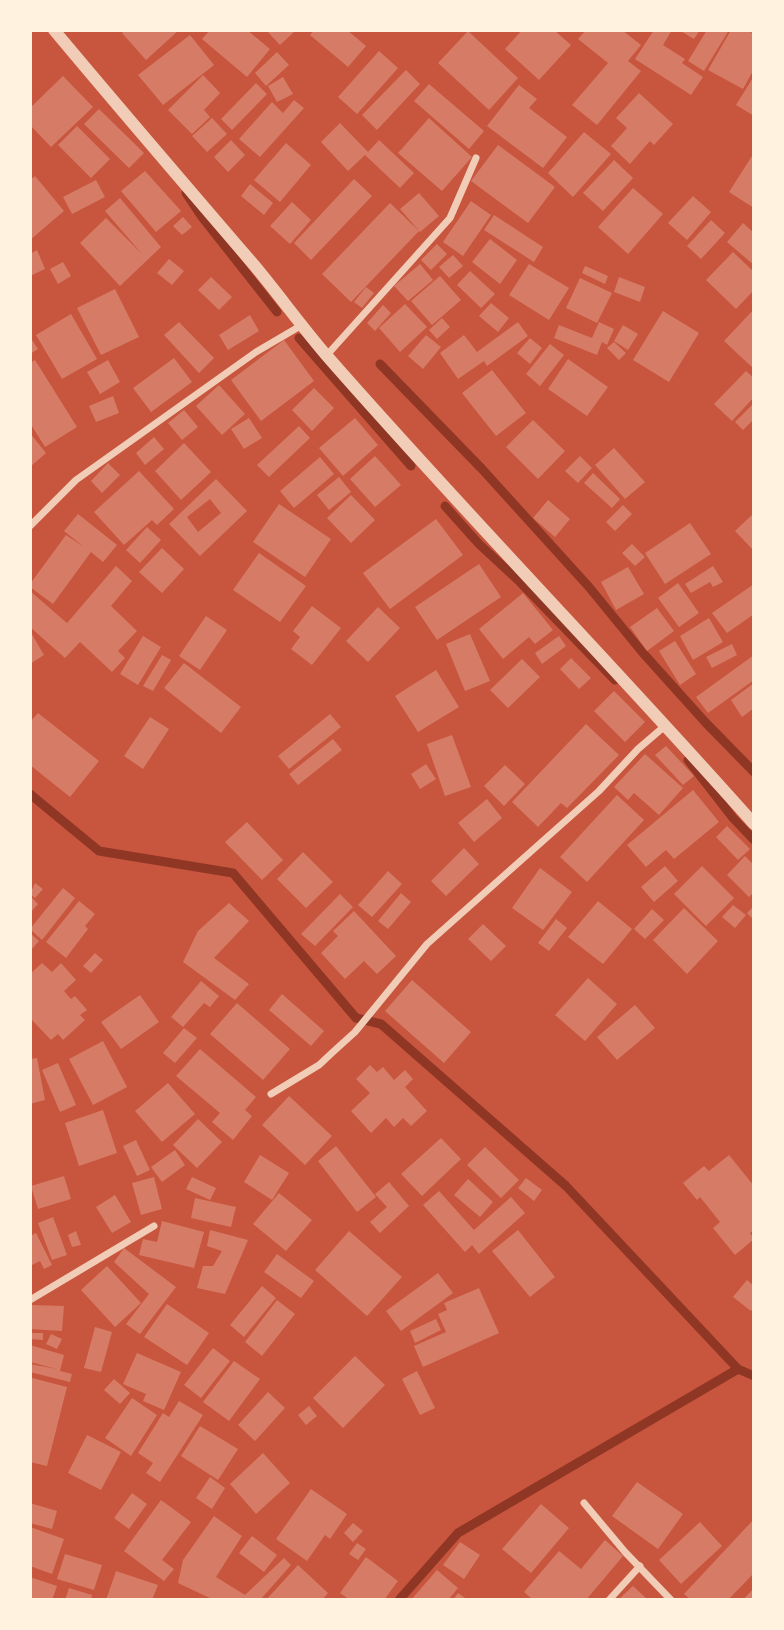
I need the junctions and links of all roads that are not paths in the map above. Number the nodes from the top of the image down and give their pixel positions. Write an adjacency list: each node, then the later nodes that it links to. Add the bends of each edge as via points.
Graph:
1 (54, 30): 3 (street)
2 (475, 158): 4 (street, via 450,218)
3 (302, 325): 4 (street); 5 (street, via 256,352 76,480)
4 (327, 355): 6 (street)
5 (30, 526)
6 (667, 725): 7 (street); 8 (street, via 600,791 427,944 355,1032 326,1058)
7 (754, 824)
8 (271, 1094)
9 (154, 1226): 10 (street)
10 (30, 1300)
11 (584, 1503): 12 (street)
12 (640, 1566): 13 (street); 14 (street)
13 (608, 1600)
14 (671, 1600)

